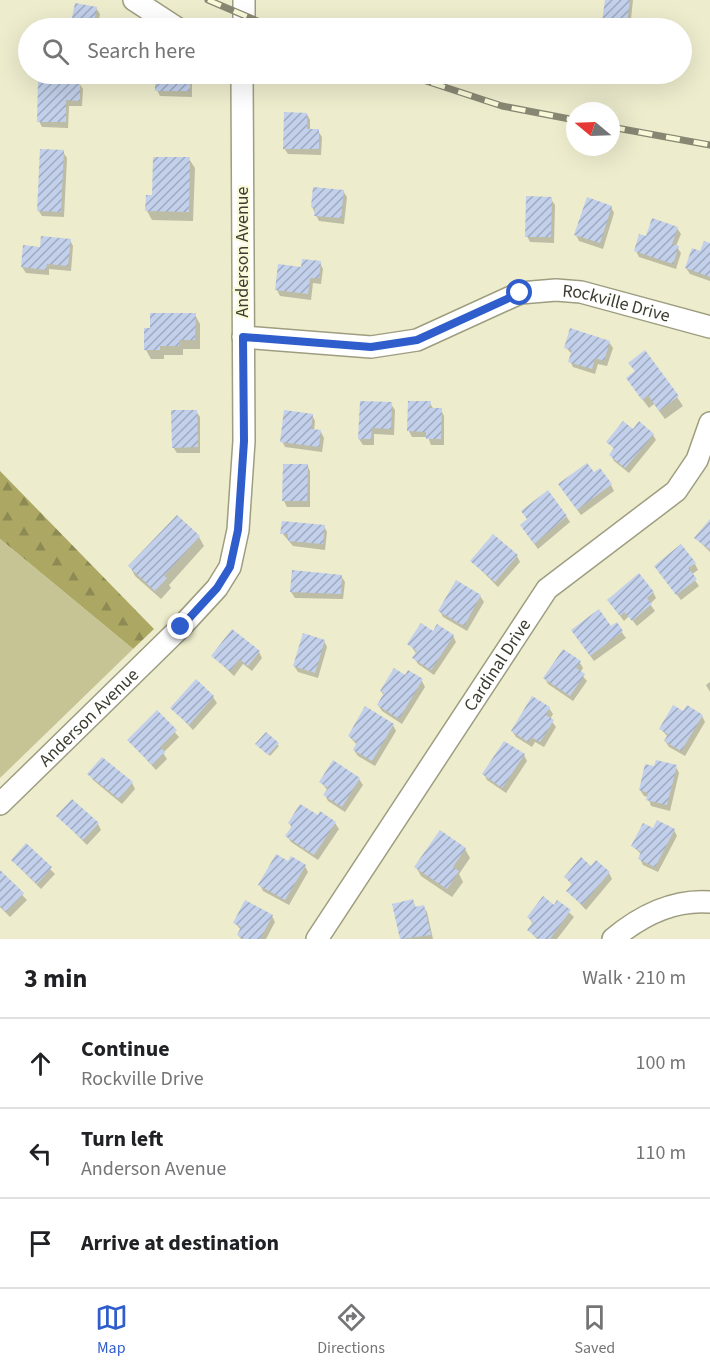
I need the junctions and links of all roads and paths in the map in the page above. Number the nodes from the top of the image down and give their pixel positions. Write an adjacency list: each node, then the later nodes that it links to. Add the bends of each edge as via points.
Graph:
1 (134, 0): 3 (street)
2 (244, 0): 4 (street)
3 (162, 18)
4 (244, 18)
5 (242, 84): 7 (street, Anderson Avenue)
6 (710, 327): 7 (street, Rockville Drive, via 581,292 556,290 520,293 417,340 371,347)
7 (243, 337): 9 (street, Anderson Avenue, via 244,441 238,530 230,567 217,588 181,627)
8 (710, 423): 11 (street, Cardinal Drive, via 697,460 676,490 547,589)
9 (0, 804)
10 (710, 902): 12 (street, via 664,908 630,924)
11 (319, 938)
12 (613, 939)

